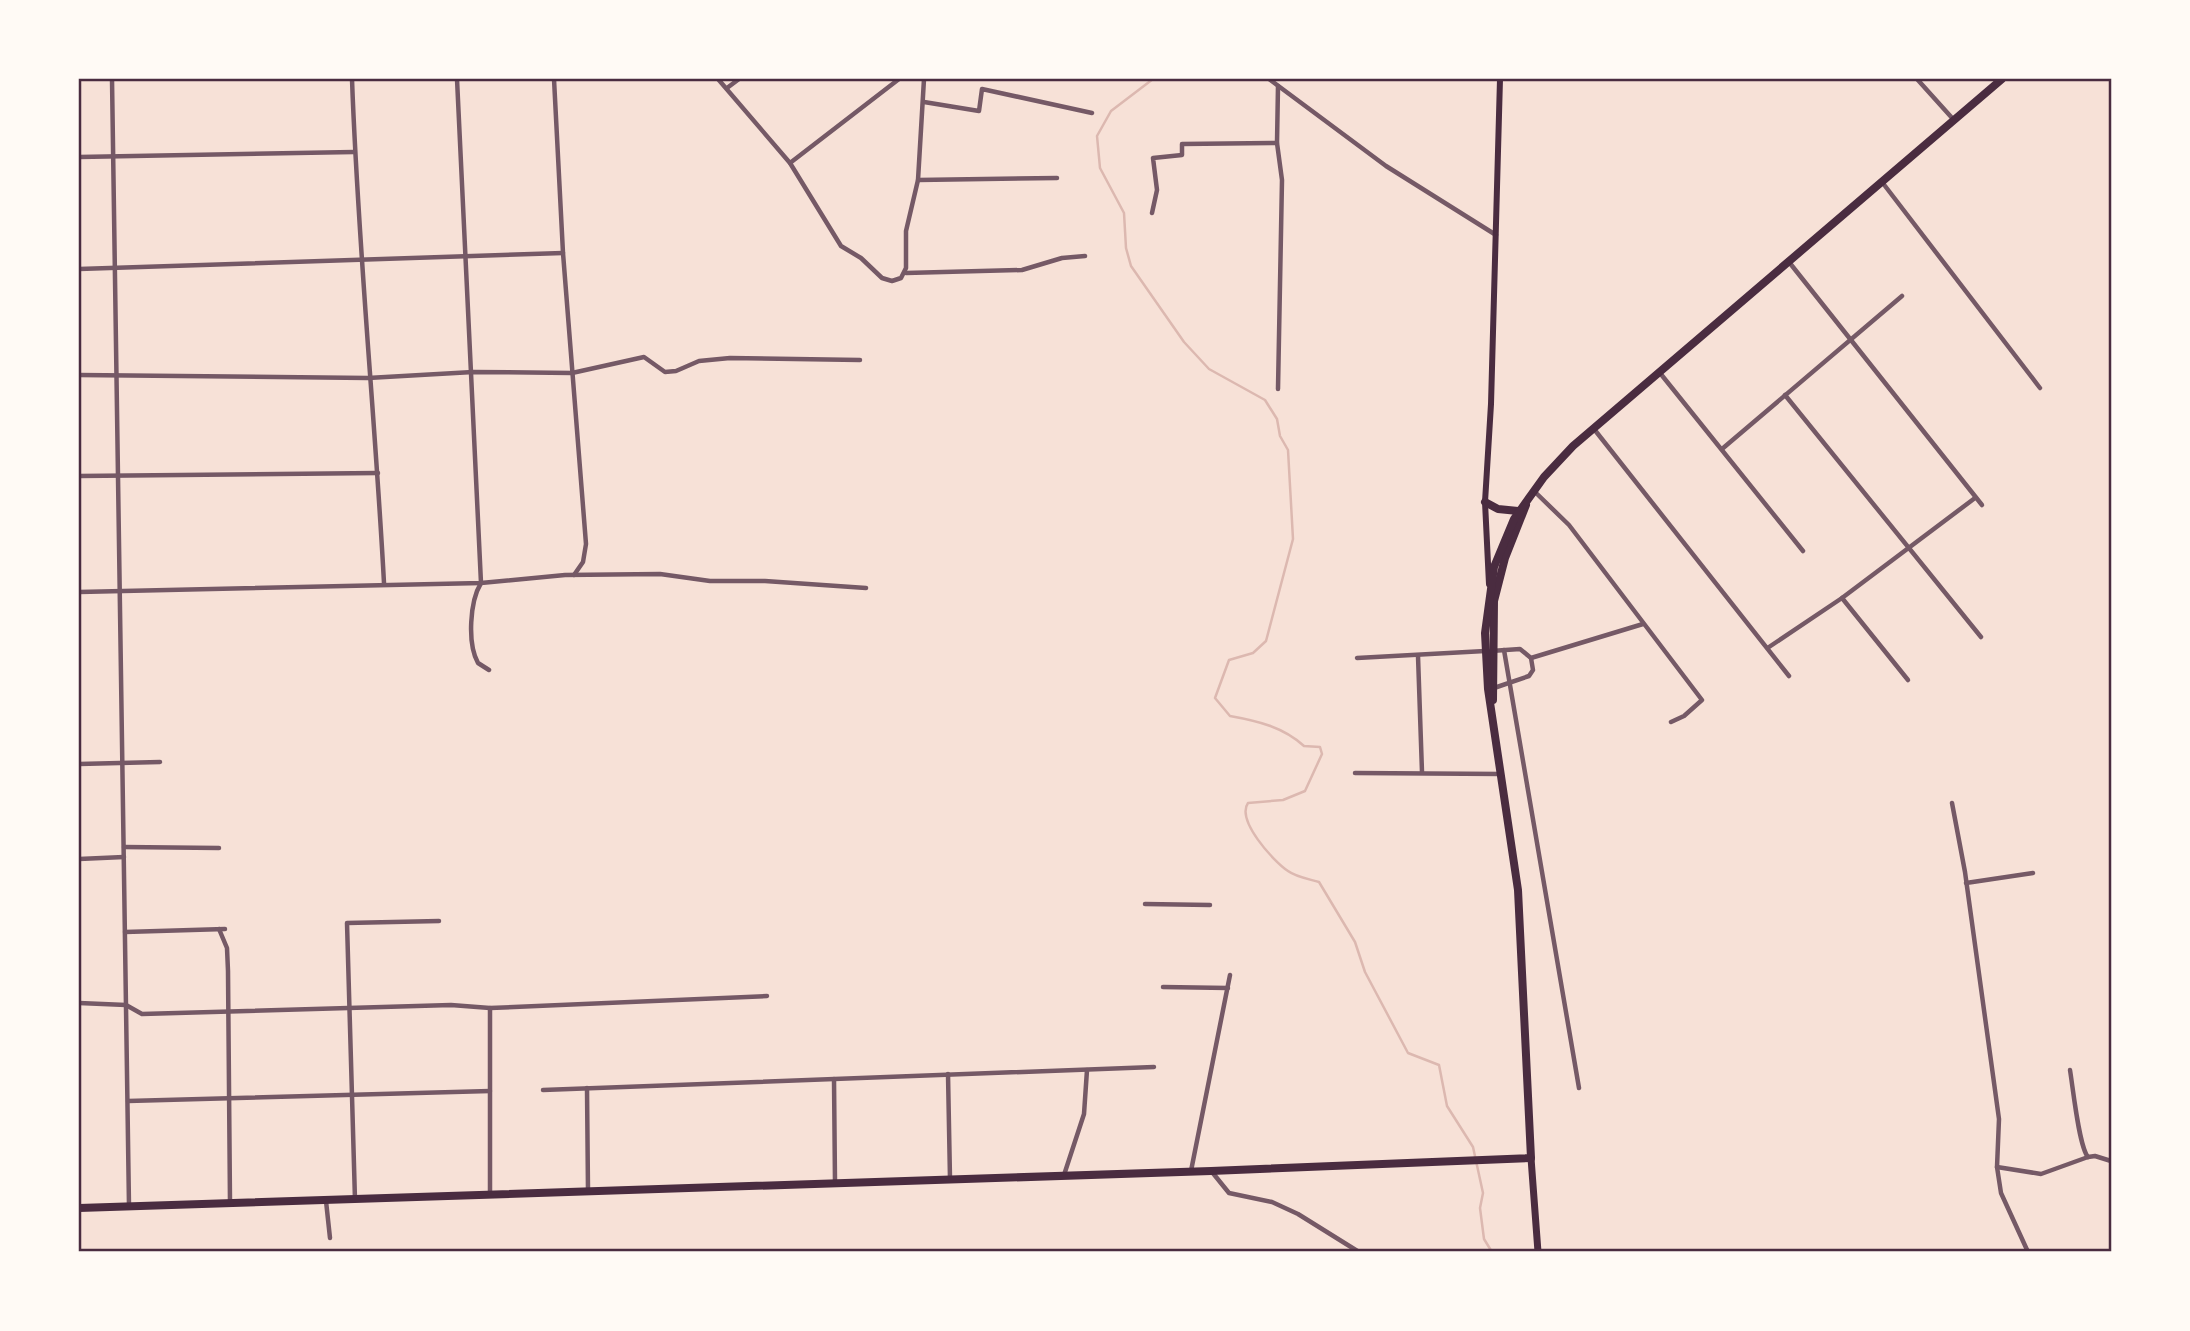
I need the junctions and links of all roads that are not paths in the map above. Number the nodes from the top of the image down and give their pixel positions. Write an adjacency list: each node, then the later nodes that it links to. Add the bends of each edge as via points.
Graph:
1 (112, 79): 20 (street)
2 (352, 79): 19 (street)
3 (457, 79): 29 (street)
4 (554, 79): 28 (street)
5 (718, 79): 14 (street)
6 (739, 79): 14 (street)
7 (899, 79): 22 (street)
8 (924, 79): 15 (street)
9 (1269, 79): 13 (street)
10 (1500, 79): 27 (main road)
11 (1917, 79): 17 (street)
12 (2002, 79): 17 (highway)
13 (1278, 86): 18 (street); 27 (street, via 1386,166)
14 (727, 88): 22 (street)
15 (924, 102): 16 (street, via 979,111 982,89); 24 (street)
16 (1092, 113)
17 (1954, 120): 25 (highway)
18 (1276, 143): 26 (street, via 1182,144 1182,155 1153,158 1157,190); 46 (street, via 1282,180)
19 (354, 152): 20 (street); 31 (street)
20 (113, 156): 21 (street); 34 (street)
21 (79, 157)
22 (790, 163): 24 (street, via 841,246 881,278 892,281 901,278 906,268 906,231)
23 (1057, 178): 24 (street)
24 (918, 180)
25 (1882, 181): 32 (highway); 45 (street)
26 (1152, 213)
27 (1496, 235): 55 (main road)
28 (563, 253): 29 (street); 40 (street)
29 (467, 254): 31 (street); 39 (street)
30 (1085, 256): 35 (street, via 1022,270)
31 (359, 259): 34 (street); 44 (street)
32 (1788, 261): 37 (street); 41 (highway)
33 (79, 269): 34 (street)
34 (115, 269): 42 (street)
35 (906, 273)
36 (1902, 296): 37 (street)
37 (1850, 339): 47 (street); 54 (street)
38 (860, 360): 40 (street, via 730,358 699,361 665,372 644,357)
39 (473, 372): 40 (street); 44 (street); 62 (street)
40 (572, 373): 60 (street, via 586,544 583,562)
41 (1660, 373): 48 (highway); 49 (street)
42 (116, 374): 43 (street); 44 (street); 51 (street)
43 (79, 375)
44 (368, 378): 50 (street)
45 (2040, 388)
46 (1278, 389)
47 (1785, 395): 49 (street); 58 (street)
48 (1594, 429): 53 (highway); 70 (street)
49 (1722, 449): 59 (street)
50 (378, 473): 51 (street); 61 (street)
51 (118, 475): 52 (street); 66 (street)
52 (79, 476)
53 (1530, 495): 57 (highway); 68 (street, via 1569,525); 72 (highway, via 1500,573)
54 (1975, 498): 56 (street); 58 (street)
55 (1485, 502): 57 (highway); 63 (main road)
56 (1982, 505)
57 (1518, 511): 63 (highway)
58 (1909, 548): 67 (street); 69 (street)
59 (1803, 551)
60 (573, 575): 62 (street); 64 (street, via 660,574 710,581)
61 (384, 583): 62 (street); 66 (street)
62 (481, 583): 76 (street, via 474,594 470,637 478,663)
63 (1489, 586): 72 (highway)
64 (866, 588)
65 (79, 592): 66 (street)
66 (120, 593): 84 (street)
67 (1842, 598): 70 (street); 78 (street)
68 (1643, 624): 75 (street); 82 (street, via 1702,700)
69 (1981, 637)
70 (1769, 647): 77 (street)
71 (1504, 650): 72 (street); 75 (street, via 1520,649); 79 (street)
72 (1488, 651): 73 (street); 80 (highway); 81 (highway)
73 (1418, 656): 74 (street); 86 (street)
74 (1357, 658)
75 (1531, 659): 79 (street, via 1529,676)
76 (489, 670)
77 (1789, 676)
78 (1908, 680)
79 (1510, 684): 80 (street); 115 (street)
80 (1494, 688): 81 (highway)
81 (1492, 708): 88 (highway)
82 (1671, 722)
83 (160, 762): 84 (street)
84 (122, 763): 85 (street); 90 (street)
85 (79, 764)
86 (1422, 772): 87 (street); 88 (street)
87 (1355, 773)
88 (1501, 774): 122 (highway, via 1521,931)
89 (1952, 803): 95 (street)
90 (124, 847): 91 (street); 92 (street)
91 (219, 848)
92 (124, 857): 93 (street); 99 (street)
93 (79, 859)
94 (2033, 873): 95 (street)
95 (1966, 883): 124 (street, via 1999,1119)
96 (1145, 904): 97 (street)
97 (1210, 905)
98 (439, 920): 107 (street, via 347,923)
99 (125, 932): 105 (street); 108 (street, via 222,929)
100 (1230, 975): 102 (street)
101 (1163, 986): 102 (street)
102 (1228, 988): 126 (street)
103 (767, 996): 106 (street)
104 (79, 1003): 105 (street)
105 (126, 1005): 108 (street, via 142,1014); 120 (street)
106 (490, 1008): 107 (street); 117 (street)
107 (351, 1009): 108 (street); 118 (street)
108 (229, 1011): 119 (street)
109 (1153, 1067): 110 (street)
110 (1087, 1070): 112 (street); 127 (street, via 1084,1114)
111 (2070, 1070): 121 (street, via 2082,1150)
112 (948, 1074): 113 (street); 128 (street)
113 (834, 1079): 114 (street); 129 (street)
114 (587, 1088): 116 (street); 130 (street)
115 (1579, 1088)
116 (543, 1090)
117 (490, 1091): 118 (street); 131 (street)
118 (354, 1093): 119 (street); 133 (street)
119 (228, 1098): 120 (street); 134 (street)
120 (128, 1101): 135 (street)
121 (2088, 1157): 123 (street); 124 (street, via 2042,1174)
122 (1531, 1158): 125 (highway); 139 (main road)
123 (2111, 1161)
124 (1997, 1167): 140 (street, via 2001,1194)
125 (1211, 1171): 126 (highway); 138 (street, via 1229,1193 1272,1202)
126 (1190, 1172): 127 (highway)
127 (1064, 1176): 128 (highway)
128 (950, 1180): 129 (highway)
129 (835, 1184): 130 (highway)
130 (588, 1192): 131 (highway)
131 (490, 1195): 133 (highway)
132 (327, 1200): 133 (highway); 134 (highway); 137 (street)
133 (355, 1200)
134 (230, 1204): 135 (highway)
135 (130, 1207): 136 (highway)
136 (79, 1208)
137 (330, 1238)
138 (1359, 1252)
139 (1538, 1252)
140 (2028, 1252)

